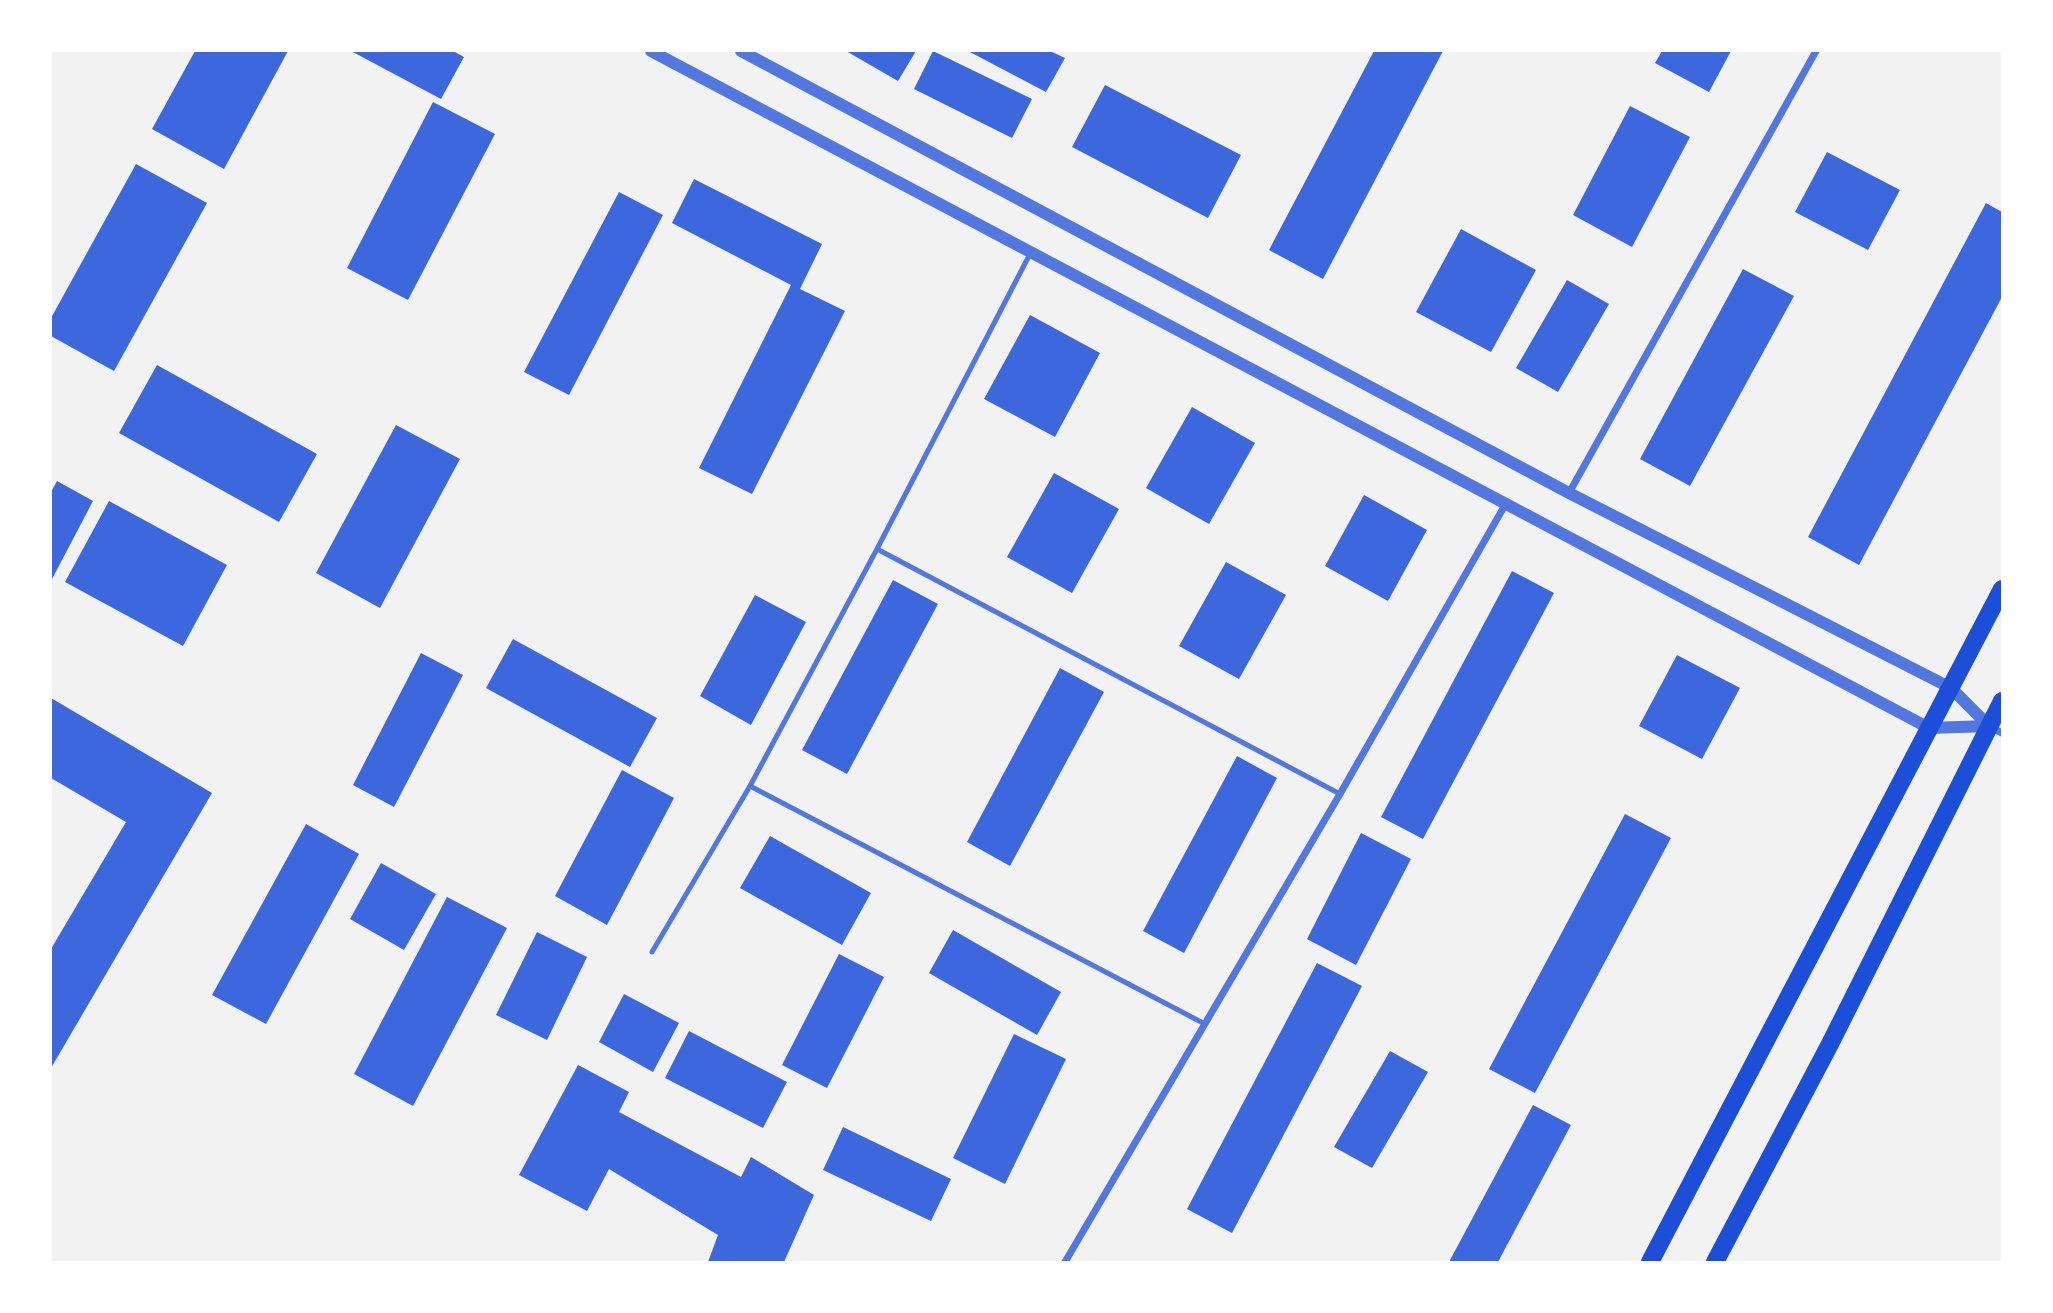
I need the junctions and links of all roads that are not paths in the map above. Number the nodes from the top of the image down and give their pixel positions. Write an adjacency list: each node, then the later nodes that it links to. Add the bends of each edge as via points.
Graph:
1 (652, 51): 4 (street)
2 (741, 51): 5 (street)
3 (1816, 51): 5 (street)
4 (1031, 252): 6 (street); 7 (lane)
5 (1569, 493): 9 (street)
6 (1505, 505): 11 (street); 14 (street)
7 (877, 549): 13 (lane); 14 (lane)
8 (2002, 589): 9 (main road)
9 (1951, 688): 11 (main road); 12 (street)
10 (2002, 701): 12 (main road)
11 (1929, 728): 12 (street); 18 (main road)
12 (1996, 730): 19 (main road)
13 (750, 786): 15 (lane); 16 (lane)
14 (1340, 794): 16 (street)
15 (652, 952)
16 (1205, 1024): 17 (street)
17 (1065, 1262)
18 (1650, 1262)
19 (1715, 1262)

